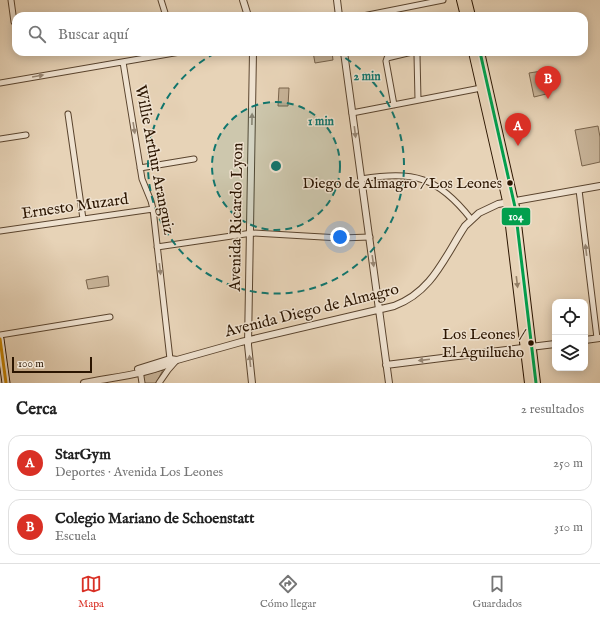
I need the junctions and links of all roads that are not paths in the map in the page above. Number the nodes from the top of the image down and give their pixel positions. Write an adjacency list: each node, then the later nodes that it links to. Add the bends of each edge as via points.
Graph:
1 (10, 0): 8 (street)
2 (161, 0): 9 (street)
3 (243, 0): 10 (street)
4 (337, 0): 11 (street)
5 (443, 0): 12 (street)
6 (461, 0): 13 (main road)
7 (467, 0): 14 (main road)
8 (12, 12)
9 (165, 12)
10 (247, 12)
11 (338, 12)
12 (383, 12)
13 (464, 12)
14 (470, 12)
15 (156, 56): 22 (street)
16 (253, 56): 41 (street, Avenida Ricardo Lyon, one-way to 16)
17 (345, 56): 27 (street)
18 (396, 56): 26 (street, via 386,60)
19 (417, 56): 25 (street)
20 (474, 56): 24 (main road)
21 (481, 56): 36 (main road)
22 (123, 62): 23 (street, one-way to 22); 32 (street, Willie Arthur Aranguiz, one-way to 32)
23 (0, 83)
24 (481, 88): 25 (street); 36 (main road)
25 (418, 100): 26 (street)
26 (394, 105): 27 (street)
27 (352, 113): 33 (street, one-way to 33)
28 (68, 114): 38 (street)
29 (26, 136): 30 (street)
30 (0, 139)
31 (194, 159): 32 (street)
32 (140, 168): 37 (street, Willie Arthur Aranguiz, via 143,184)
33 (361, 179): 39 (street, via 396,175 417,177 443,190); 42 (street)
34 (600, 186): 35 (street, Avenida Diego de Almagro)
35 (579, 190): 36 (street, Avenida Diego de Almagro); 47 (street, one-way to 35)
36 (510, 201): 39 (street, Avenida Diego de Almagro, via 488,208); 52 (main road)
37 (153, 208): 38 (street, Ernesto Muzard); 43 (street, Willie Arthur Aranguiz)
38 (84, 219): 40 (street, Ernesto Muzard)
39 (471, 219): 44 (street, Avenida Diego de Almagro, via 432,279 424,287 404,302)
40 (0, 231)
41 (250, 233): 42 (street); 43 (street); 49 (street, Avenida Ricardo Lyon)
42 (370, 237): 44 (street, one-way to 44)
43 (157, 247): 53 (street, Willie Arthur Aranguiz, one-way to 53)
44 (379, 309): 49 (street, Avenida Diego de Almagro); 55 (street)
45 (110, 318): 46 (street)
46 (0, 335)
47 (598, 338): 50 (street)
48 (0, 339): 57 (main road)
49 (248, 340): 54 (street, Avenida Diego de Almagro); 61 (street, Avenida Ricardo Lyon, one-way to 49)
50 (588, 340)
51 (552, 344): 52 (street)
52 (528, 347): 55 (street, one-way to 55); 63 (main road); 64 (main road)
53 (170, 359): 54 (street, Avenida Diego de Almagro); 56 (street, Avenida Diego de Almagro)
54 (178, 360): 56 (street, Avenida Diego de Almagro); 60 (street)
55 (386, 365): 62 (street)
56 (141, 370): 58 (street, Avenida Diego de Almagro); 59 (street)
57 (6, 383)
58 (84, 383)
59 (142, 383)
60 (159, 383)
61 (252, 383)
62 (389, 383)
63 (528, 383)
64 (536, 383)

